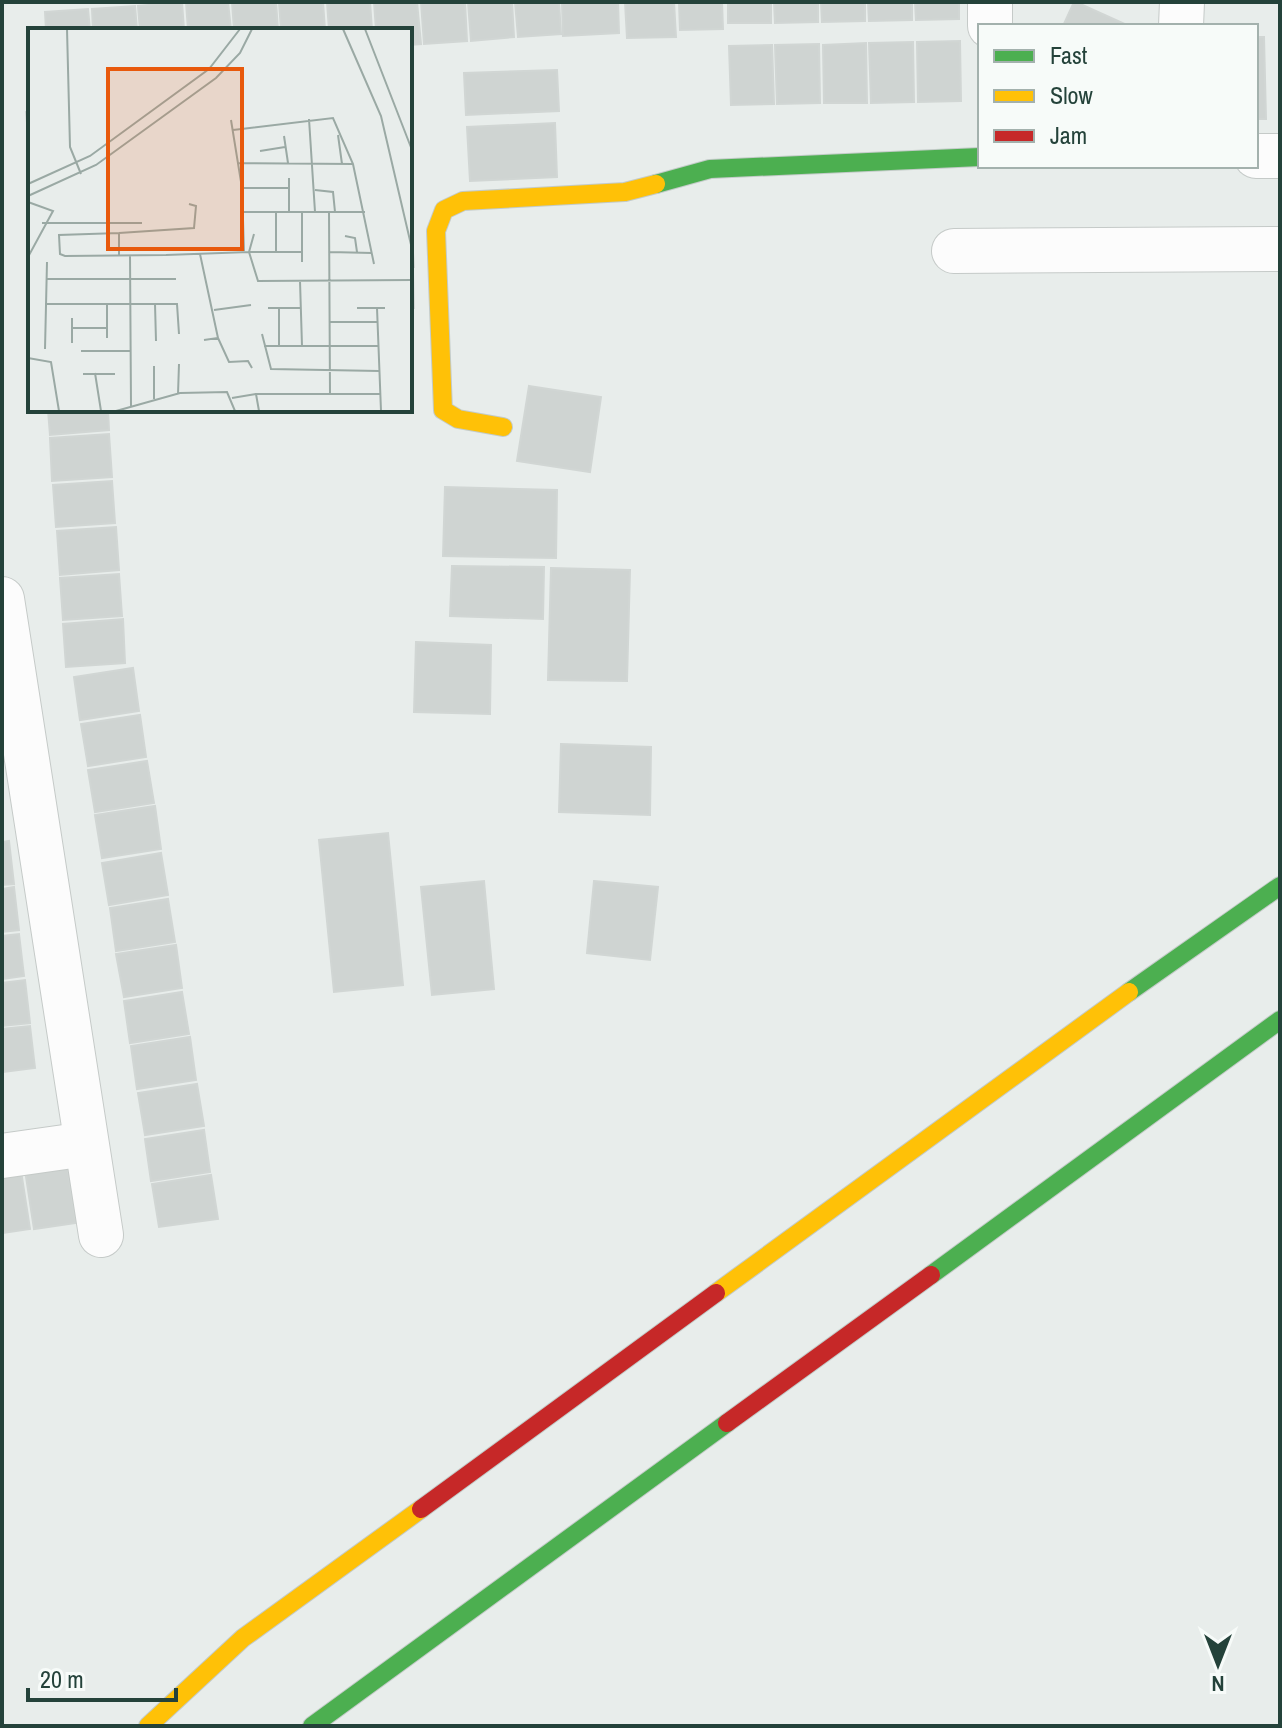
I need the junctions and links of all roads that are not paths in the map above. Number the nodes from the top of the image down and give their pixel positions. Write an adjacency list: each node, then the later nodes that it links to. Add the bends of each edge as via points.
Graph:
1 (990, 2): 3 (street)
2 (1182, 2): 4 (street)
3 (990, 24)
4 (1181, 24)
5 (1258, 156): 6 (street)
6 (1280, 156)
7 (978, 157): 10 (street, via 710,169 625,192 463,201 444,210 436,231 443,410 458,419)
8 (1280, 249): 9 (street)
9 (954, 251)
10 (503, 427)
11 (2, 599): 12 (street)
12 (19, 823): 15 (street)
13 (1280, 886): 18 (street, via 243,1638)
14 (1280, 1020): 19 (street)
15 (86, 1144): 16 (street); 17 (street)
16 (2, 1156)
17 (101, 1235)
18 (148, 1726)
19 (312, 1726)

